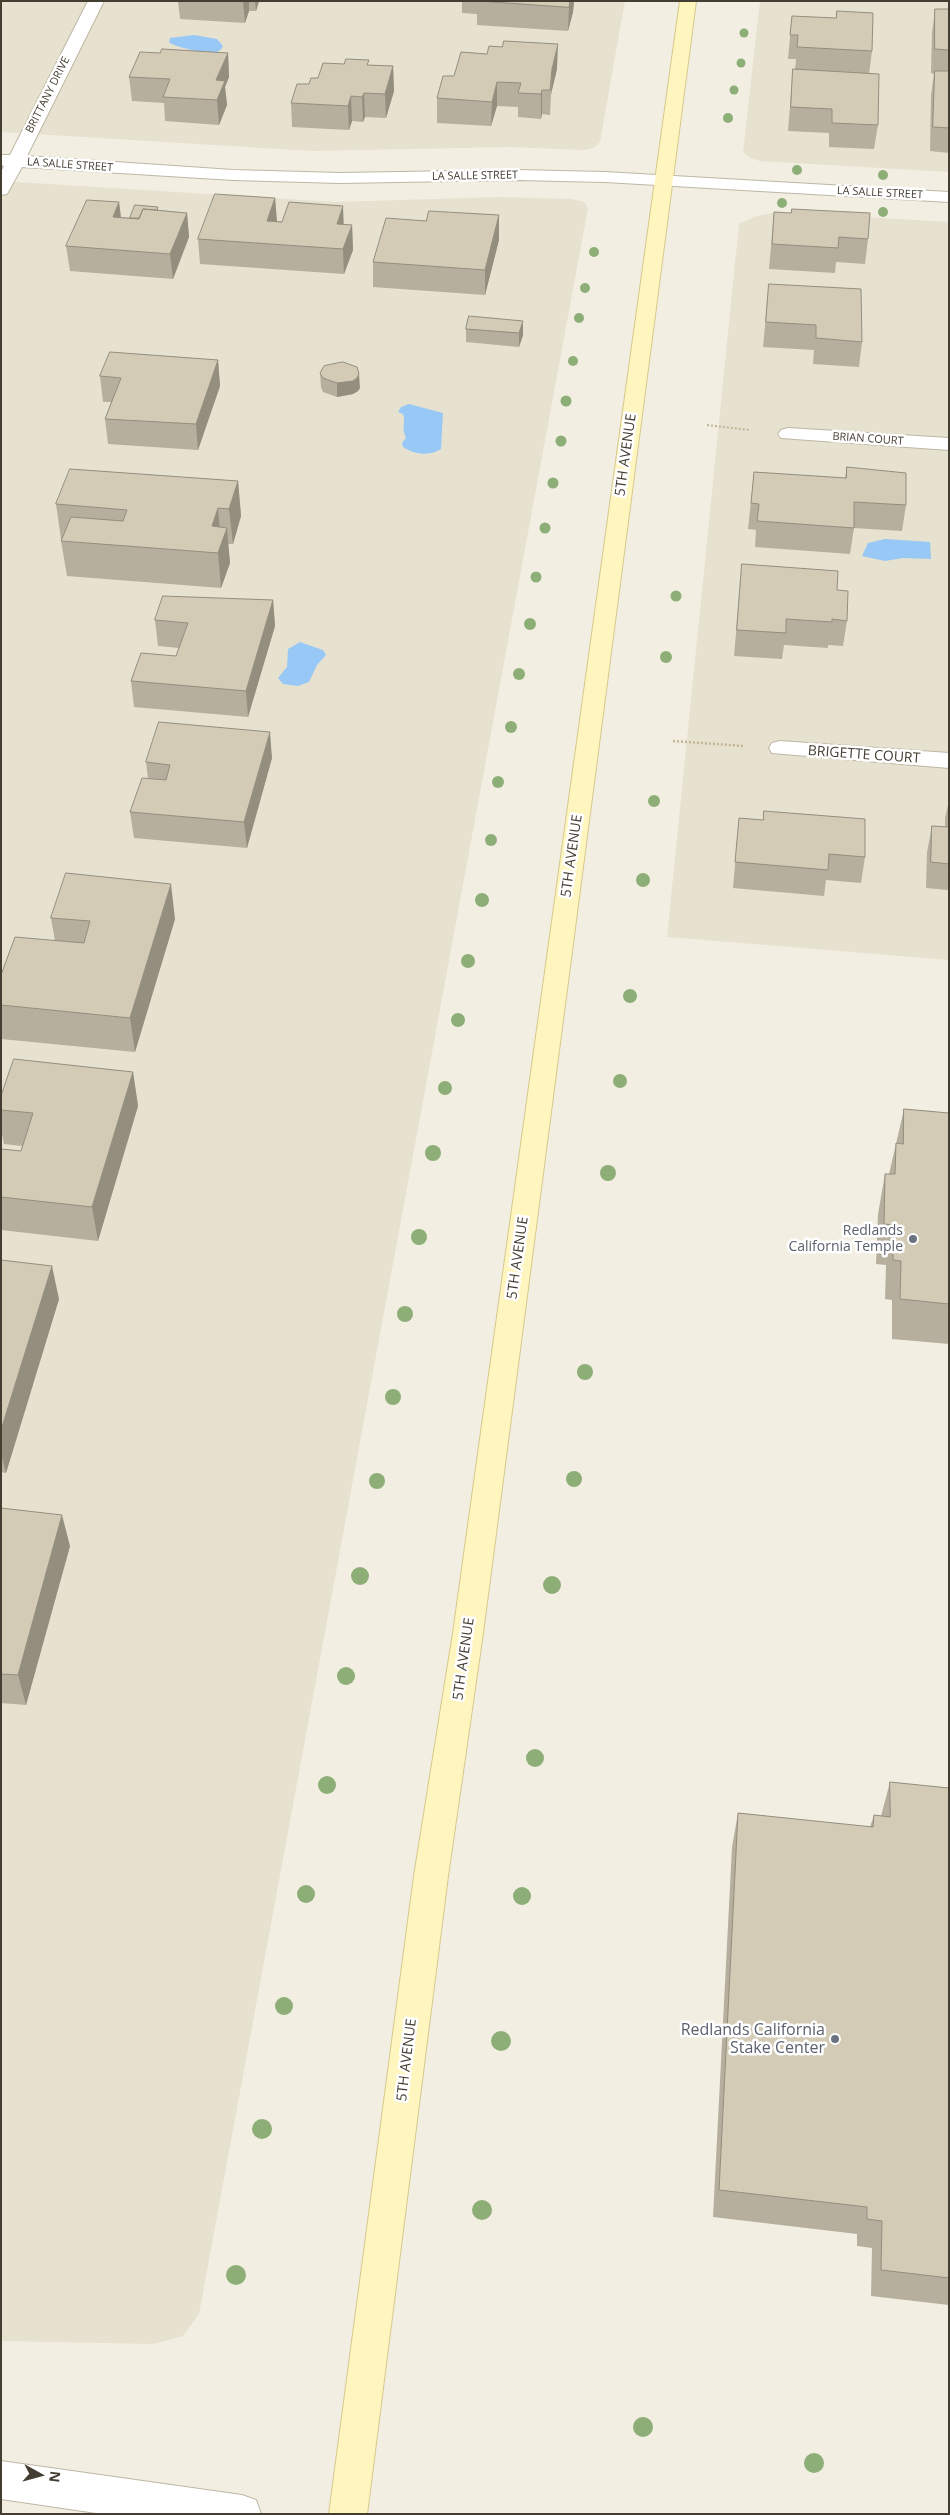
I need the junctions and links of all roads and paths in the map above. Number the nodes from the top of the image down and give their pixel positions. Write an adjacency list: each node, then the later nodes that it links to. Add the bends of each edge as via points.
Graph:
1 (96, 1): 3 (street, BRITTANY DRIVE)
2 (688, 1): 4 (main road, 5TH AVENUE)
3 (8, 161): 4 (street, LA SALLE STREET, via 233,175 350,178 518,175); 5 (street, BRITTANY DRIVE)
4 (662, 180): 6 (street, LA SALLE STREET); 14 (main road, 5TH AVENUE, via 470,1613 431,1876)
5 (1, 190)
6 (949, 197)
7 (788, 434): 8 (street, BRIAN COURT)
8 (949, 444)
9 (673, 741): 10 (path)
10 (780, 748): 11 (street, BRIGETTE COURT)
11 (949, 761)
12 (1, 2480): 13 (street)
13 (242, 2514)
14 (348, 2514)

